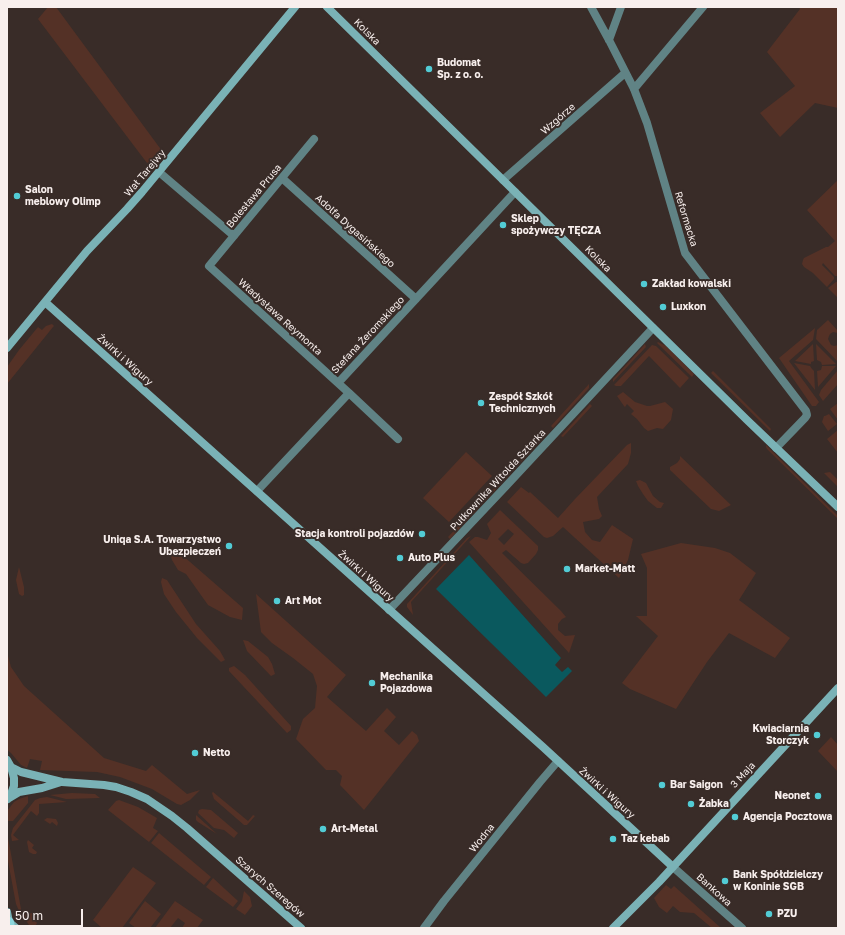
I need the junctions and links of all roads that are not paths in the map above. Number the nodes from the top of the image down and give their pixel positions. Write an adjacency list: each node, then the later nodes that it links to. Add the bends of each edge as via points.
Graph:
1 (295, 7): 10 (street, Wał Tarejwy)
2 (327, 7): 12 (street, Kolska)
3 (591, 7): 6 (street, Reformacka)
4 (621, 7): 6 (street)
5 (703, 7): 8 (street)
6 (609, 40): 7 (street, Reformacka)
7 (625, 73): 8 (street, Reformacka); 12 (street, Wzgórze)
8 (634, 89): 23 (street, Reformacka, via 647,123 685,253 807,412 807,416)
9 (314, 139): 11 (street, Bolesława Prusa)
10 (159, 172): 14 (street); 17 (street, Wał Tarejwy, via 87,251)
11 (282, 178): 14 (street, Bolesława Prusa); 16 (street, Adolfa Dygasińskiego)
12 (503, 180): 13 (street, Kolska)
13 (515, 192): 16 (street, Stefana Żeromskiego); 18 (street, Kolska)
14 (234, 236): 15 (street, Bolesława Prusa)
15 (208, 266): 20 (street, Władysława Reymonta)
16 (416, 299): 20 (street, Stefana Żeromskiego)
17 (45, 302): 19 (street, Wał Tarejwy); 24 (street, Żwirki i Wigury)
18 (653, 328): 23 (street, Kolska); 26 (street, Pułkownika Witolda Sztarka)
19 (7, 348)
20 (338, 383): 21 (street, Stefana Żeromskiego)
21 (349, 393): 22 (street); 24 (street)
22 (398, 439)
23 (776, 448): 25 (street, Kolska)
24 (257, 491): 26 (street, Żwirki i Wigury)
25 (838, 507)
26 (389, 610): 28 (street, Żwirki i Wigury)
27 (838, 688): 32 (street, 3 Maja)
28 (558, 761): 32 (street, Żwirki i Wigury); 36 (street, Wodna)
29 (9, 764): 30 (street, via 21,772); 31 (street, via 14,786)
30 (62, 782): 31 (street, via 19,792); 35 (street, Szarych Szeregów, via 104,785 147,799 206,844)
31 (8, 799)
32 (673, 866): 37 (street, 3 Maja); 38 (street, Bankowa)
33 (7, 912): 34 (street)
34 (11, 926)
35 (301, 928)
36 (424, 928)
37 (613, 928)
38 (742, 928)

